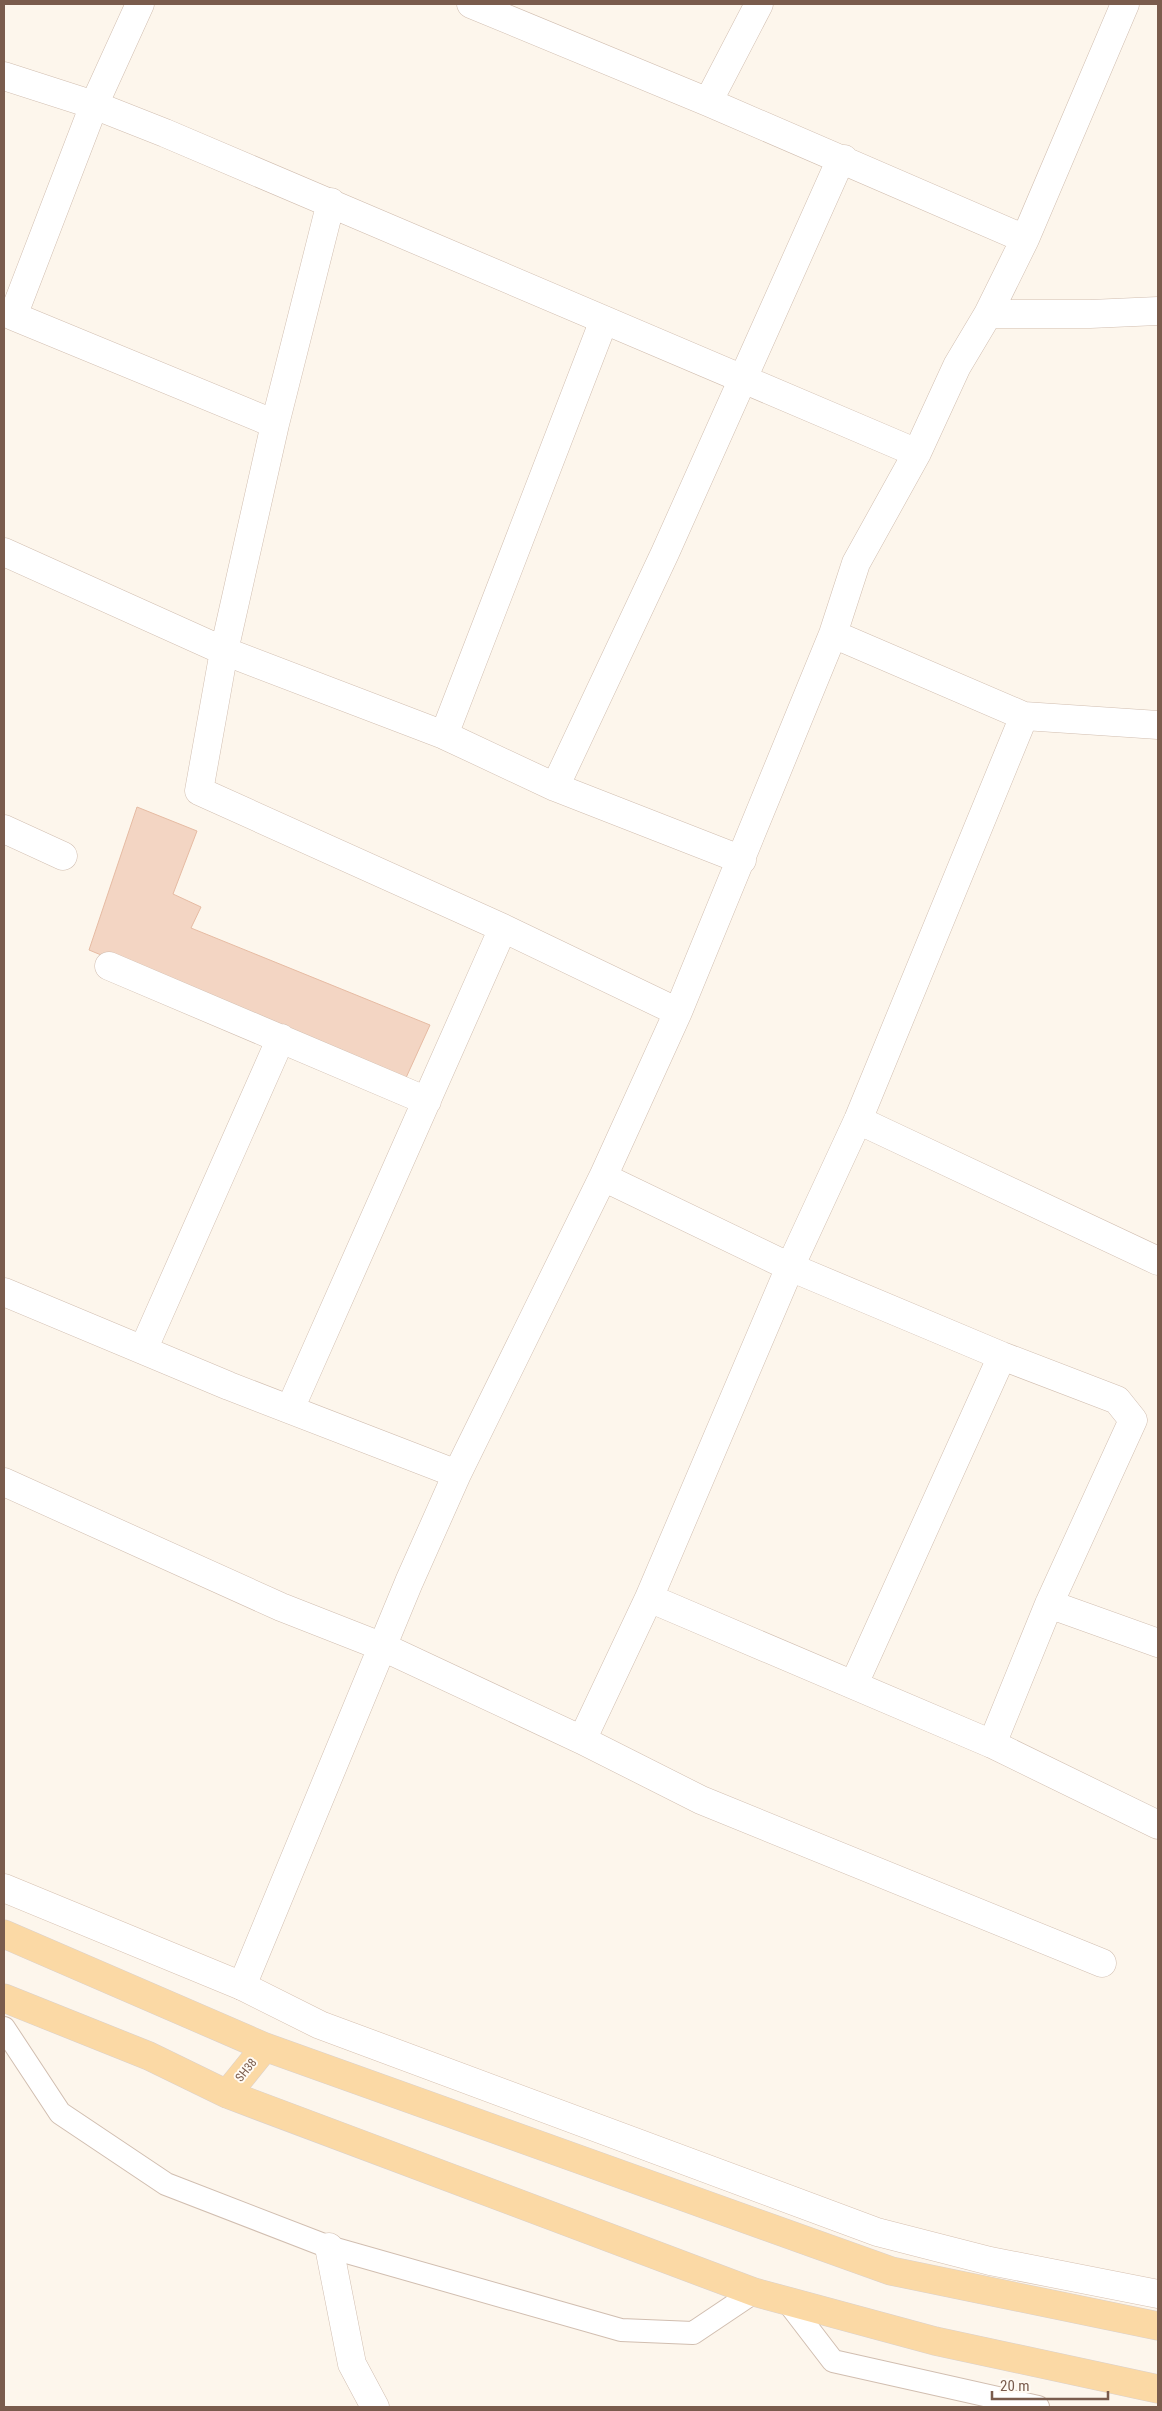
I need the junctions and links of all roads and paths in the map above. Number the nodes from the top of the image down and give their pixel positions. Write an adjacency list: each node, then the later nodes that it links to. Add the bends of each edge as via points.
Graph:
1 (140, 4): 7 (street)
2 (471, 4): 6 (street)
3 (759, 4): 6 (street)
4 (1125, 4): 10 (street)
5 (4, 76): 7 (street)
6 (708, 102): 8 (street)
7 (94, 105): 9 (street); 12 (street)
8 (843, 159): 10 (street); 15 (street)
9 (332, 202): 14 (street); 16 (street)
10 (1025, 239): 13 (street)
11 (1158, 311): 13 (street)
12 (8, 314): 16 (street)
13 (988, 314): 17 (street, via 957,366)
14 (604, 320): 15 (street); 23 (street)
15 (744, 377): 17 (street); 24 (street)
16 (275, 424): 20 (street)
17 (917, 452): 19 (street, via 856,563)
18 (4, 552): 20 (street)
19 (833, 634): 21 (street); 27 (street)
20 (224, 651): 23 (street); 28 (street, via 199,791)
21 (1024, 716): 22 (street); 33 (street)
22 (1158, 725)
23 (444, 735): 24 (street)
24 (555, 787): 27 (street)
25 (4, 830): 26 (street)
26 (63, 856)
27 (742, 860): 30 (street)
28 (504, 928): 30 (street); 32 (street)
29 (109, 966): 31 (street)
30 (678, 1012): 34 (street)
31 (281, 1038): 32 (street); 38 (street)
32 (427, 1101): 40 (street)
33 (858, 1120): 35 (street); 36 (street)
34 (603, 1177): 36 (street); 41 (street)
35 (1158, 1261)
36 (790, 1267): 39 (street); 43 (street)
37 (4, 1292): 38 (street)
38 (143, 1350): 40 (street)
39 (1002, 1356): 44 (street, via 1117,1400 1133,1420); 47 (street)
40 (290, 1409): 41 (street)
41 (458, 1474): 46 (street)
42 (4, 1482): 46 (street, via 281,1608)
43 (649, 1598): 47 (street); 48 (street)
44 (1049, 1604): 45 (street); 49 (street)
45 (1158, 1642)
46 (383, 1647): 48 (street); 54 (street)
47 (854, 1684): 49 (street)
48 (582, 1740): 53 (street, via 700,1800)
49 (992, 1744): 50 (street)
50 (1158, 1825)
51 (4, 1888): 54 (street)
52 (4, 1934): 57 (main road, SH38)
53 (1102, 1963)
54 (242, 1986): 61 (street, via 320,2025 877,2232 990,2261)
55 (4, 1998): 58 (main road, SH38, via 149,2056)
56 (4, 2028): 59 (lane, via 60,2113 125,2157 166,2184)
57 (265, 2047): 58 (main road, SH38 / SH38); 63 (main road, SH38, via 891,2271)
58 (227, 2094): 60 (main road, SH38)
59 (329, 2247): 60 (lane, via 621,2330 693,2334); 65 (street, via 352,2364)
60 (754, 2292): 62 (main road, SH38)
61 (1158, 2294)
62 (787, 2301): 64 (main road, SH38, via 935,2341); 66 (lane, via 833,2361)
63 (1158, 2326)
64 (1158, 2388)
65 (375, 2407)
66 (1038, 2407)

